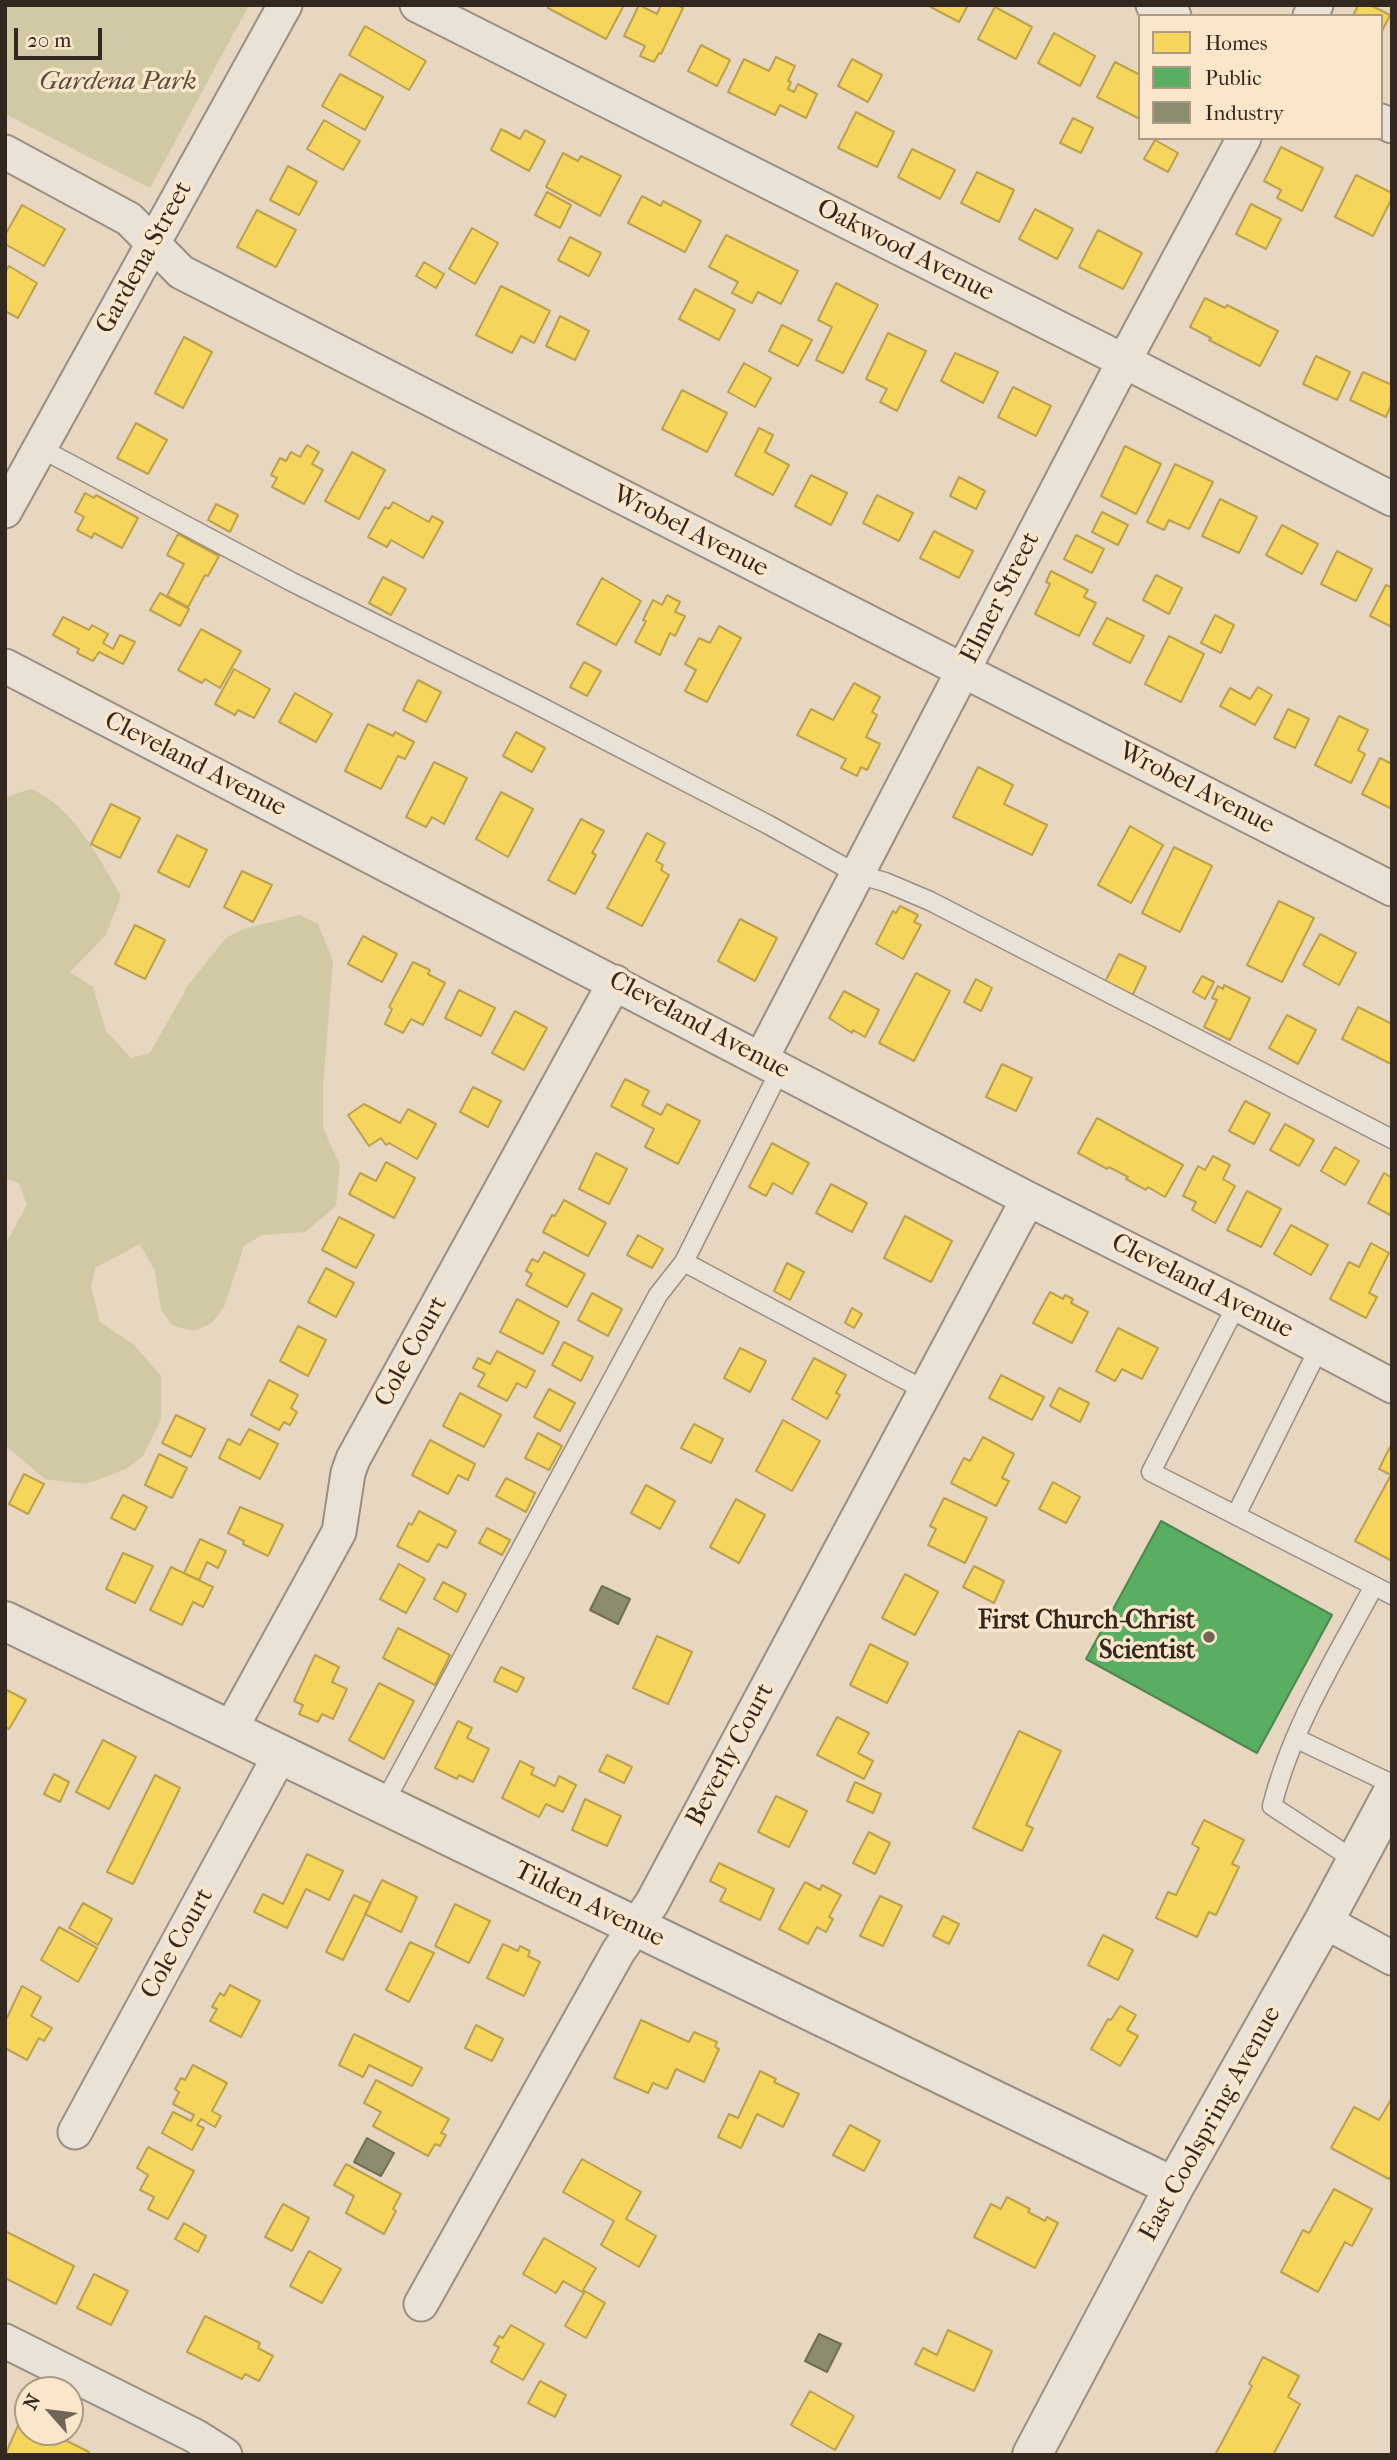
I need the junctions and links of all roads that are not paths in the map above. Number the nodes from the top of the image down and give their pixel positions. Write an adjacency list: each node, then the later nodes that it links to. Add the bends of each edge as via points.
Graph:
1 (285, 5): 7 (street, Gardena Street)
2 (417, 5): 8 (street, Oakwood Avenue)
3 (1153, 5): 4 (street)
4 (1170, 14)
5 (1243, 140): 8 (street, Elmer Street)
6 (5, 152): 7 (street, Wrobel Avenue, via 129,219)
7 (153, 243): 9 (street, Gardena Street); 13 (street, Wrobel Avenue, via 181,272)
8 (1124, 362): 10 (street, Oakwood Avenue); 13 (street, Elmer Street)
9 (40, 448): 11 (street, Gardena Street); 14 (lane)
10 (1392, 499)
11 (5, 511)
12 (5, 666): 16 (street, Cleveland Avenue)
13 (963, 671): 14 (street, Elmer Street); 15 (street, Wrobel Avenue)
14 (857, 874): 17 (street, Elmer Street); 18 (lane, via 930,901)
15 (1392, 889)
16 (615, 982): 17 (street, Cleveland Avenue); 29 (street, Cole Court, via 353,1459 339,1532)
17 (771, 1064): 19 (street, Cleveland Avenue); 20 (lane)
18 (1392, 1139)
19 (1028, 1199): 21 (street, Cleveland Avenue); 24 (street, Beverly Court)
20 (684, 1262): 24 (lane); 34 (lane, via 658,1295)
21 (1237, 1304): 22 (street, Cleveland Avenue); 25 (lane, via 1151,1472)
22 (1319, 1348): 23 (street, Cleveland Avenue); 25 (lane)
23 (1392, 1386)
24 (926, 1391): 37 (street, Beverly Court)
25 (1236, 1515): 26 (lane)
26 (1374, 1586): 27 (lane); 30 (lane)
27 (1392, 1595)
28 (5, 1621): 29 (street, Tilden Avenue)
29 (230, 1730): 31 (street, Tilden Avenue)
30 (1295, 1738): 32 (lane); 35 (lane, via 1272,1806)
31 (280, 1755): 34 (street, Tilden Avenue); 39 (street, Cole Court)
32 (1392, 1784)
33 (1392, 1794): 35 (street, East Coolspring Avenue)
34 (383, 1805): 37 (street, Tilden Avenue)
35 (1356, 1861): 36 (street, East Coolspring Avenue)
36 (1324, 1921): 38 (street); 40 (street, East Coolspring Avenue)
37 (635, 1927): 40 (street, Tilden Avenue); 41 (street, Beverly Court)
38 (1392, 1958)
39 (75, 2132)
40 (1174, 2187): 44 (street, East Coolspring Avenue)
41 (421, 2304)
42 (5, 2341): 43 (street, via 195,2435)
43 (225, 2455)
44 (1032, 2455)

